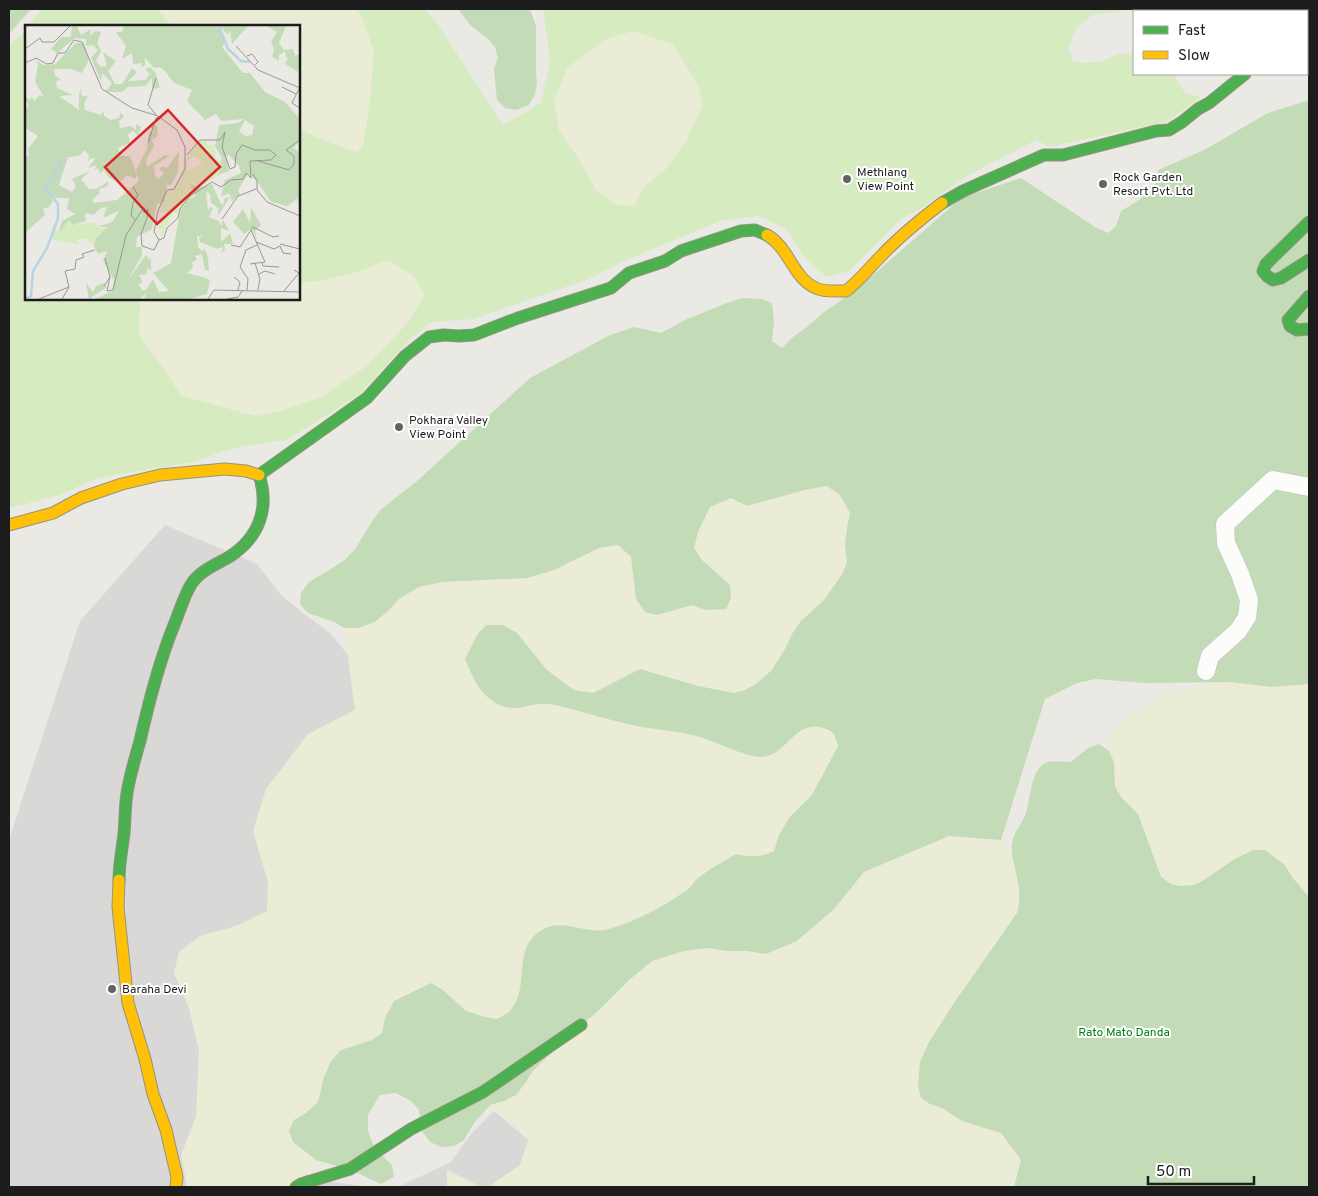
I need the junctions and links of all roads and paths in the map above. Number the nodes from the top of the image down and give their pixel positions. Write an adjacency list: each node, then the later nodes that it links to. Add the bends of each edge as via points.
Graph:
1 (1244, 75): 6 (street, via 1169,130 1063,155 1044,155 963,190 915,223 846,291 820,290 808,284 769,236 755,230 741,231 681,251 665,261 629,274 611,288 474,335 429,337 404,356 367,398)
2 (1309, 222): 3 (street, via 1266,264 1263,271 1273,280)
3 (1309, 260)
4 (1309, 296): 5 (street, via 1288,320 1290,326 1297,330)
5 (1309, 329)
6 (259, 475): 8 (street, via 225,469 160,475 122,484 81,498 53,513); 11 (street, via 264,493 263,514 258,524 232,555 208,568 193,582 167,640 125,810 118,907 128,1003 166,1130)
7 (1309, 487): 9 (street, via 1274,480 1225,524 1226,543 1249,600 1247,617 1238,631 1210,656)
8 (9, 525)
9 (1206, 671)
10 (581, 1026): 12 (street, via 483,1092 411,1129 350,1169)
11 (176, 1187)
12 (296, 1187)

